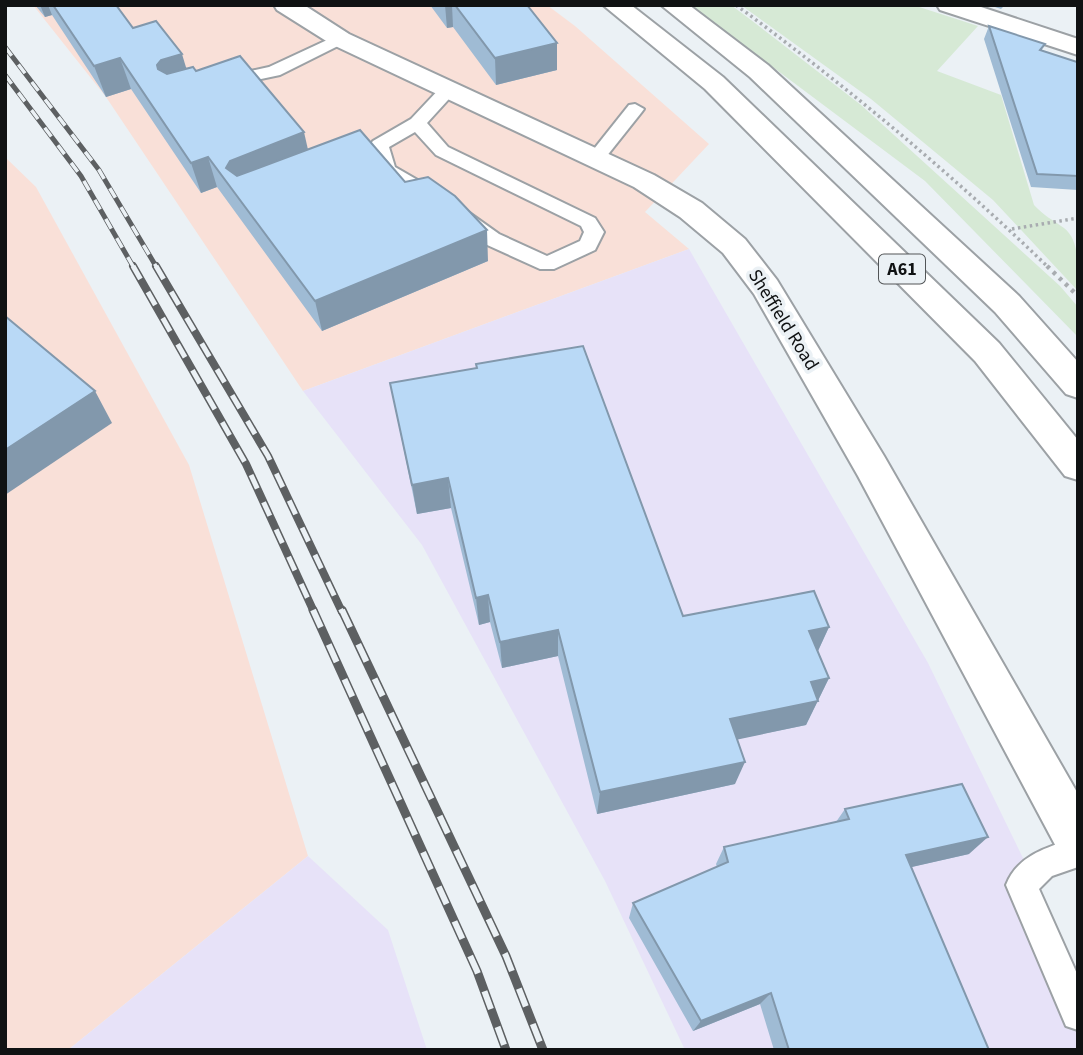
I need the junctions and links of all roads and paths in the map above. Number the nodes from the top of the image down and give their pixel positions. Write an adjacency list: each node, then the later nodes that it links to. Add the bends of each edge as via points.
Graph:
1 (286, 5): 6 (main road, Sheffield Road)
2 (615, 5): 17 (main road, A61, via 714,83 987,352)
3 (673, 5): 16 (main road, A61, via 759,71 978,276)
4 (736, 5): 14 (path, via 867,103)
5 (949, 5): 7 (main road)
6 (341, 39): 8 (lane, via 274,71); 9 (main road, Sheffield Road)
7 (1078, 47)
8 (203, 89)
9 (449, 89): 11 (lane); 12 (main road, Sheffield Road)
10 (635, 109): 12 (lane)
11 (417, 123): 11 (lane, via 442,151 587,222 594,232 588,245 547,264 492,239 387,170 373,147)
12 (596, 158): 18 (main road, Sheffield Road, via 691,210 734,246 766,288 871,466)
13 (1078, 218): 14 (path)
14 (1011, 229): 15 (path)
15 (1078, 296)
16 (1078, 385)
17 (1078, 466)
18 (1078, 840)
19 (1078, 852): 20 (lane, via 1044,864 1021,886)
20 (1078, 1014)

